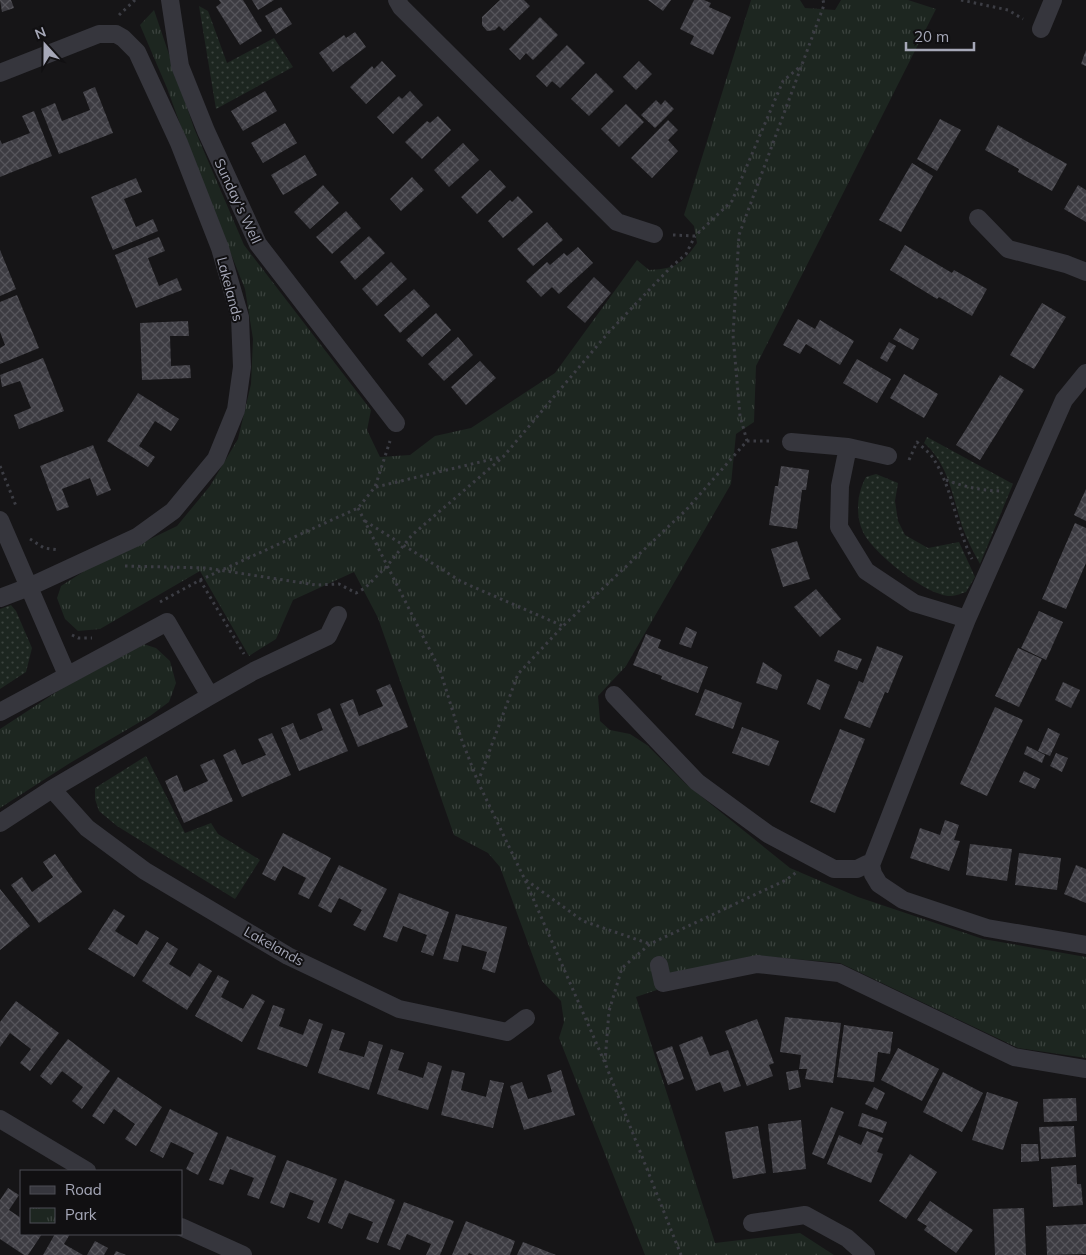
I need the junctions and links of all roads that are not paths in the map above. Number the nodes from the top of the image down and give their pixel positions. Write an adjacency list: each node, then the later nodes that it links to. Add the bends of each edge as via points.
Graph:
1 (170, 0): 10 (street, Sunday's Well, via 180,66 258,244)
2 (397, 0): 7 (street, via 618,222)
3 (1053, 0): 4 (street)
4 (1041, 29)
5 (0, 72): 15 (street, Lakelands, via 99,34 116,34 137,52 220,248 240,317 242,366 236,410 216,459 173,511 137,537)
6 (978, 218): 8 (street, via 1008,249)
7 (654, 234)
8 (1086, 272)
9 (1086, 373): 18 (street, via 1064,400)
10 (396, 423)
11 (791, 442): 12 (street)
12 (848, 447): 13 (street); 18 (street, via 840,486 839,527 866,571 914,603)
13 (888, 456)
14 (0, 520): 15 (street)
15 (29, 587): 16 (street, Lakelands); 19 (street)
16 (0, 598)
17 (338, 615): 21 (street, via 328,636)
18 (967, 619): 25 (street)
19 (67, 675): 21 (street, via 167,622); 22 (street)
20 (614, 695): 25 (street, via 697,782 768,834 834,869)
21 (210, 696): 23 (street)
22 (0, 712)
23 (52, 788): 24 (street); 28 (street, Lakelands, via 87,828 145,871 297,960 399,1009 507,1032)
24 (0, 823)
25 (871, 865): 26 (street, via 880,884 902,900 987,928)
26 (1086, 945)
27 (659, 965): 29 (street, via 663,983 756,964 839,972 1014,1057)
28 (526, 1018)
29 (1086, 1070)
30 (0, 1119): 31 (street)
31 (85, 1170)
32 (752, 1223): 35 (street, via 805,1215 847,1238)
33 (182, 1227): 34 (street)
34 (243, 1255)
35 (866, 1255)

